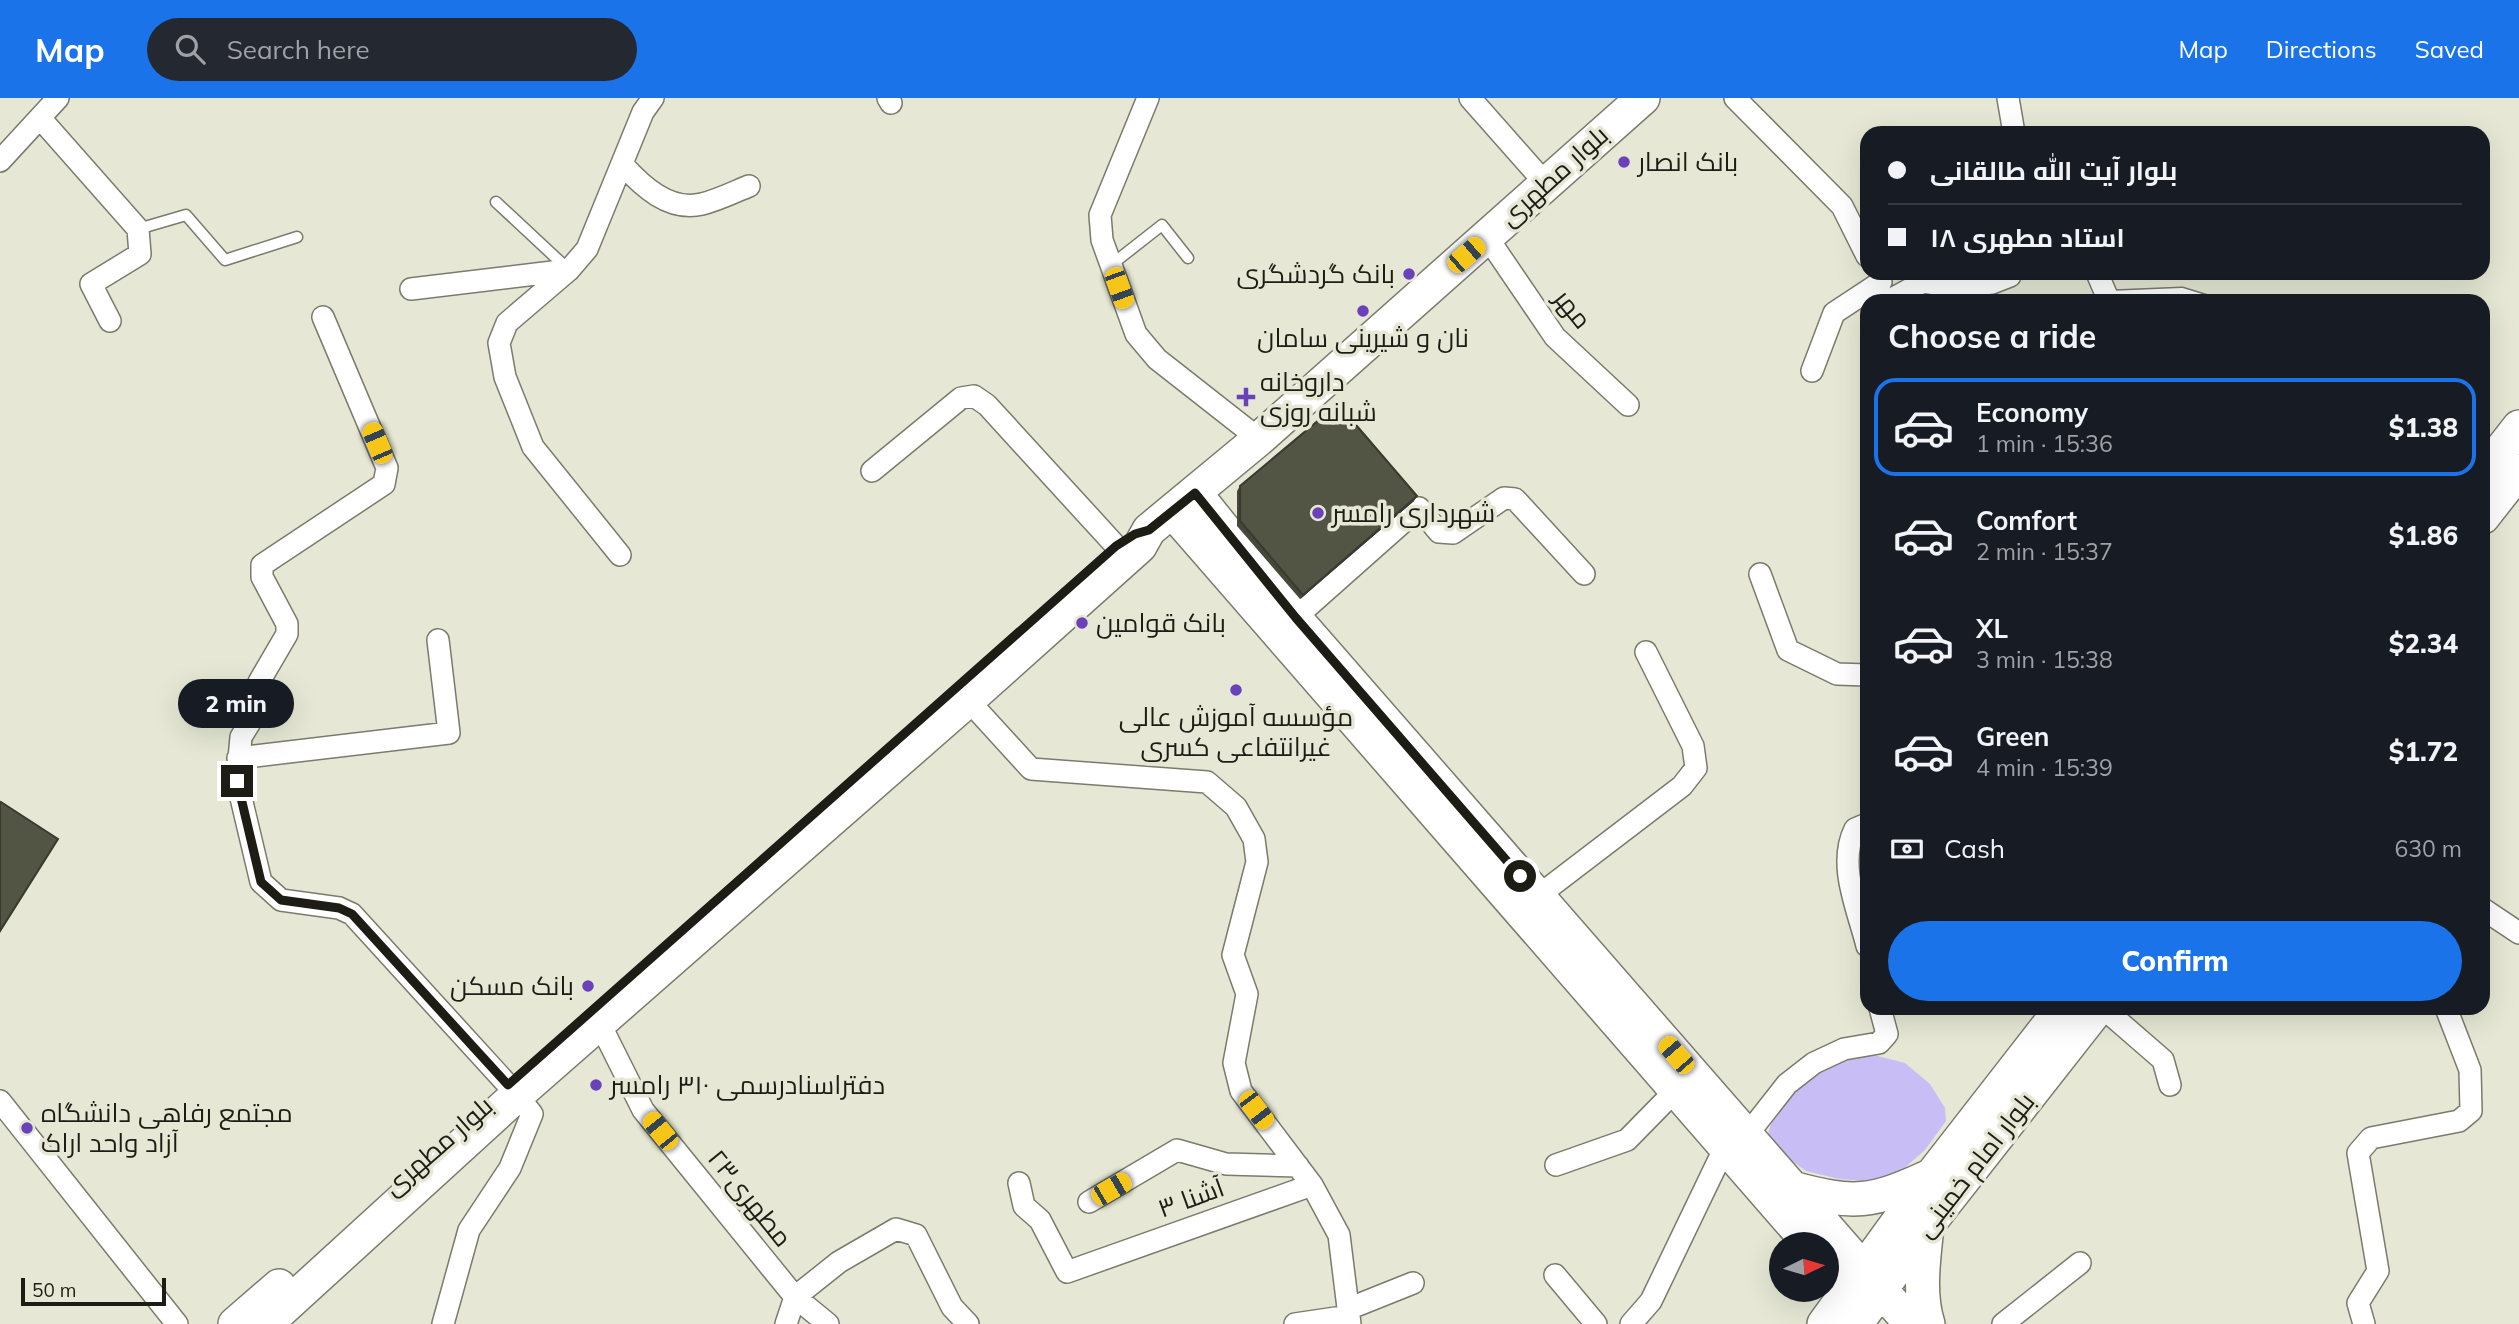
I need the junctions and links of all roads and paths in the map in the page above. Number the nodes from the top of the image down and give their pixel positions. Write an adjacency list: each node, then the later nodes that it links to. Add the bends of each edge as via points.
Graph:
1 (58, 98): 8 (street)
2 (653, 98): 11 (street)
3 (1148, 98): 20 (street, via 1100,215)
4 (1470, 98): 12 (street)
5 (1643, 98): 12 (main road, بلوار مطهری)
6 (1735, 98): 18 (street, via 1842,206)
7 (2011, 98): 9 (street)
8 (40, 118): 10 (street); 15 (street)
9 (2013, 126)
10 (0, 161)
11 (622, 164): 13 (street, via 654,194 681,204 702,204); 21 (street, via 587,249)
12 (1546, 184): 17 (main road, بلوار مطهری)
13 (749, 186)
14 (496, 202): 21 (lane)
15 (138, 229): 16 (lane, via 187,215 225,260); 29 (street, via 140,254 91,284)
16 (297, 237)
17 (1487, 237): 31 (street, مهر, via 1555,337); 33 (main road, بلوار مطهری)
18 (1860, 242)
19 (1188, 258): 20 (lane, via 1162,225)
20 (1111, 265): 33 (street, via 1136,334 1157,359)
21 (569, 270): 23 (street); 40 (street, via 507,323 499,343 505,377 533,447)
22 (2001, 280): 24 (street, via 1957,287 1923,282)
23 (411, 289)
24 (1884, 289)
25 (2167, 294): 26 (lane)
26 (2185, 294)
27 (1860, 301): 30 (street, via 1835,313)
28 (323, 317): 49 (street, via 387,468 384,484 262,565 262,577 287,624 287,634 259,682 257,711 241,737)
29 (110, 321)
30 (1812, 371)
31 (1628, 405)
32 (2519, 427): 34 (main road)
33 (1259, 439): 38 (main road, بلوار مطهری)
34 (2490, 464)
35 (872, 471): 39 (street, via 961,398 974,396)
36 (2519, 471): 37 (main road)
37 (2490, 508)
38 (1172, 512): 39 (main road, بلوار مطهری); 43 (main road, بلوار مطهری, via 1140,545); 44 (main road); 60 (main road)
39 (1116, 546): 43 (main road, بلوار مطهری)
40 (620, 555)
41 (1584, 574): 44 (street, via 1515,499 1504,498 1453,533 1439,532 1419,508)
42 (1760, 574): 47 (street, via 1788,650 1837,674)
43 (1070, 598): 48 (main road, بلوار مطهری); 63 (main road, بلوار مطهری)
44 (1296, 618): 51 (main road)
45 (438, 640): 49 (street, via 449,733)
46 (1646, 652): 51 (street, via 1693,747 1696,768 1682,786)
47 (1860, 675)
48 (968, 700): 61 (main road, بلوار مطهری); 67 (street, via 1031,769 1207,782 1236,807 1254,839 1257,862 1233,955 1247,994 1234,1063 1241,1091)
49 (238, 758): 63 (street, via 237,781 261,882 281,900 352,914)
50 (1860, 827): 52 (street, via 1849,841 1847,867)
51 (1538, 896): 60 (main road)
52 (1860, 918)
53 (2490, 919): 54 (street)
54 (2519, 933)
55 (1882, 1015): 66 (street, via 1887,1034 1879,1044 1844,1049 1814,1063 1787,1084)
56 (2057, 1015): 69 (main road, بلوار امام خمینی)
57 (2093, 1015): 74 (main road, بلوار امام خمینی)
58 (2111, 1015): 62 (street, via 2163,1060)
59 (2449, 1015): 97 (street, via 2470,1070 2471,1111 2459,1121 2371,1138 2358,1153 2378,1271 2358,1303)
60 (1633, 1023): 64 (main road); 66 (main road)
61 (600, 1024): 63 (main road, بلوار مطهری); 80 (street, مطهری۲۳, via 643,1110)
62 (2170, 1086)
63 (512, 1090): 83 (main road, بلوار مطهری); 85 (main road, بلوار مطهری); 86 (street, via 532,1114 510,1168 469,1230)
64 (1676, 1090): 66 (main road); 68 (street, via 1627,1140)
65 (0, 1101): 84 (street)
66 (1736, 1141): 72 (main road); 75 (main road); 92 (street, via 1651,1301)
67 (1298, 1166): 71 (street); 73 (street, via 1226,1164 1177,1150)
68 (1556, 1166)
69 (1932, 1175): 72 (main road, via 1897,1192 1860,1201); 81 (main road, بلوار امام خمینی)
70 (1019, 1183): 71 (street, آشنا ۳, via 1024,1206 1040,1220 1067,1272)
71 (1312, 1185): 82 (street, via 1339,1235)
72 (1792, 1188): 81 (main road)
73 (1089, 1202)
74 (1927, 1226): 81 (main road, بلوار امام خمینی); 95 (main road, via 1923,1269)
75 (1801, 1232)
76 (2080, 1263): 96 (street)
77 (1555, 1275): 91 (street)
78 (1839, 1275): 81 (main road)
79 (1413, 1283): 82 (street)
80 (795, 1297): 87 (street); 88 (street, مطهری۲۳); 89 (street, via 839,1262 895,1229 916,1235 952,1307)
81 (1866, 1301): 93 (main road, بلوار امام خمینی); 94 (main road)
82 (1349, 1316): 90 (street)
83 (269, 1322)
84 (177, 1324)
85 (234, 1324)
86 (443, 1324)
87 (786, 1324)
88 (828, 1324)
89 (968, 1324)
90 (1295, 1324)
91 (1596, 1324)
92 (1631, 1324)
93 (1824, 1324)
94 (1912, 1324)
95 (1928, 1324)
96 (2003, 1324)
97 (2364, 1324)

